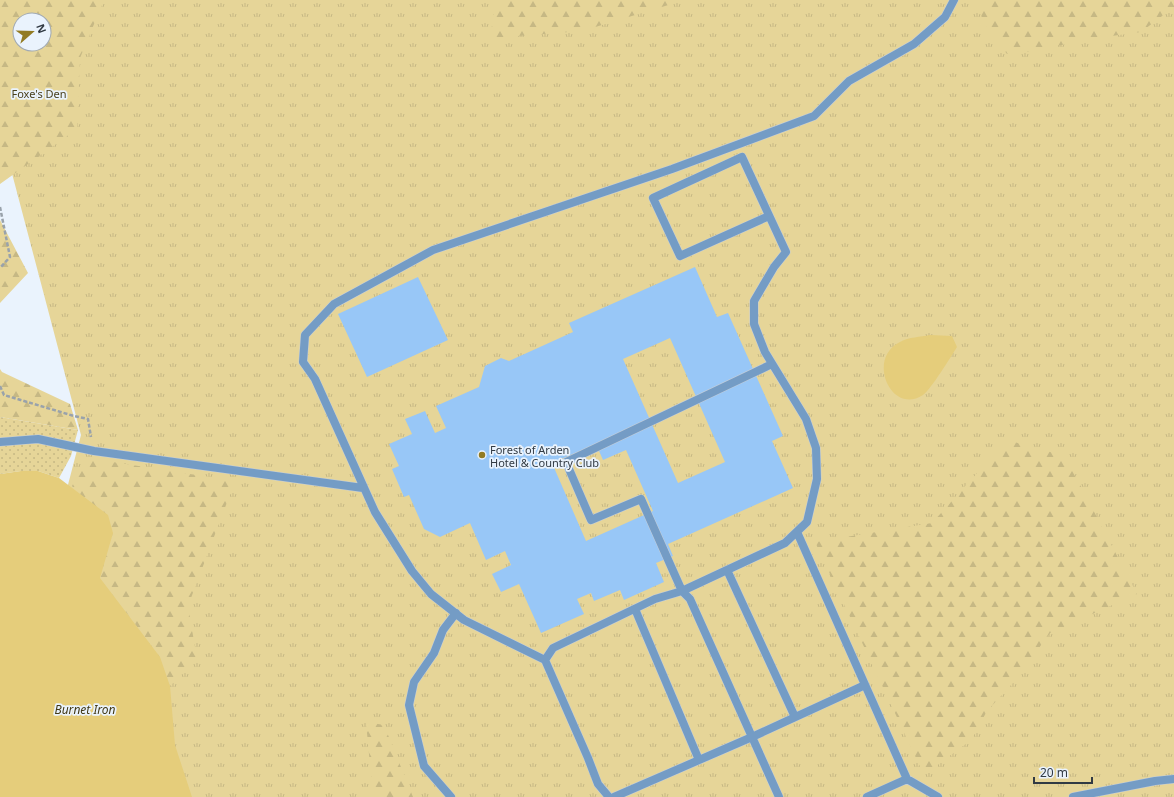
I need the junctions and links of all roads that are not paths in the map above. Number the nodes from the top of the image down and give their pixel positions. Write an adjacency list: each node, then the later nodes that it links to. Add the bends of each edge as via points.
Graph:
1 (954, 0): 5 (lane, via 945,17 914,44 849,82 814,116 672,169 433,250 334,304 305,334 303,362 315,379)
2 (769, 216): 2 (lane, via 742,157 653,198 680,256); 3 (lane, via 786,252 774,267 754,302 754,324)
3 (772, 364): 6 (lane, via 806,419 816,448 816,479 807,522); 8 (lane, via 566,462 591,520 641,499)
4 (0, 442): 5 (lane, via 38,439 94,451)
5 (364, 488): 10 (lane, via 375,512 412,571 431,594)
6 (797, 532): 7 (lane, via 785,544); 12 (lane)
7 (727, 570): 8 (lane); 13 (lane)
8 (682, 591): 9 (lane, via 655,599); 14 (lane, via 690,599)
9 (635, 609): 11 (lane, via 553,648); 15 (lane)
10 (456, 613): 11 (lane, via 464,620); 18 (lane, via 443,630 434,653 414,682 409,705 424,766)
11 (545, 660): 19 (lane, via 598,784)
12 (865, 684): 13 (lane); 16 (lane)
13 (795, 717): 14 (lane)
14 (752, 737): 15 (lane); 21 (lane)
15 (699, 760): 20 (lane)
16 (907, 779): 22 (lane); 23 (lane)
17 (1174, 779): 24 (lane)
18 (452, 797)
19 (609, 797)
20 (614, 797)
21 (779, 797)
22 (866, 797)
23 (938, 797)
24 (1073, 797)

